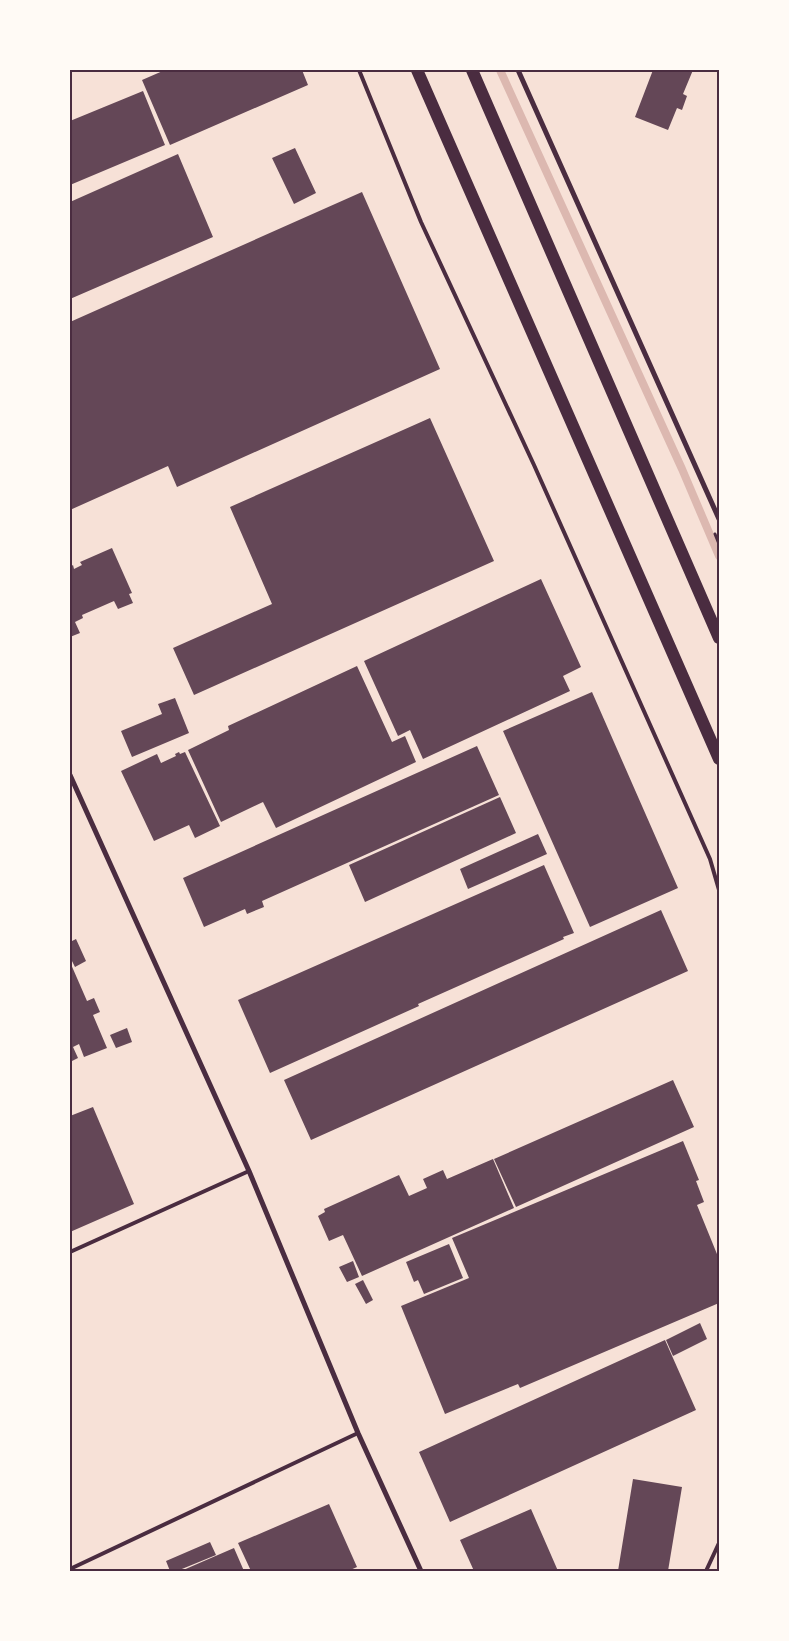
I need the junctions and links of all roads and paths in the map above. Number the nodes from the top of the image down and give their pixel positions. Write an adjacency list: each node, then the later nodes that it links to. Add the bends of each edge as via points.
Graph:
1 (358, 70): 9 (lane, via 421,222 710,859)
2 (417, 70): 7 (main road)
3 (472, 70): 6 (main road)
4 (518, 70): 5 (street)
5 (718, 515)
6 (719, 638)
7 (719, 759)
8 (70, 775): 10 (street)
9 (719, 890)
10 (249, 1171): 11 (lane); 12 (street)
11 (70, 1252)
12 (358, 1433): 14 (lane); 15 (street)
13 (719, 1543): 16 (lane)
14 (70, 1569)
15 (421, 1571)
16 (706, 1571)

